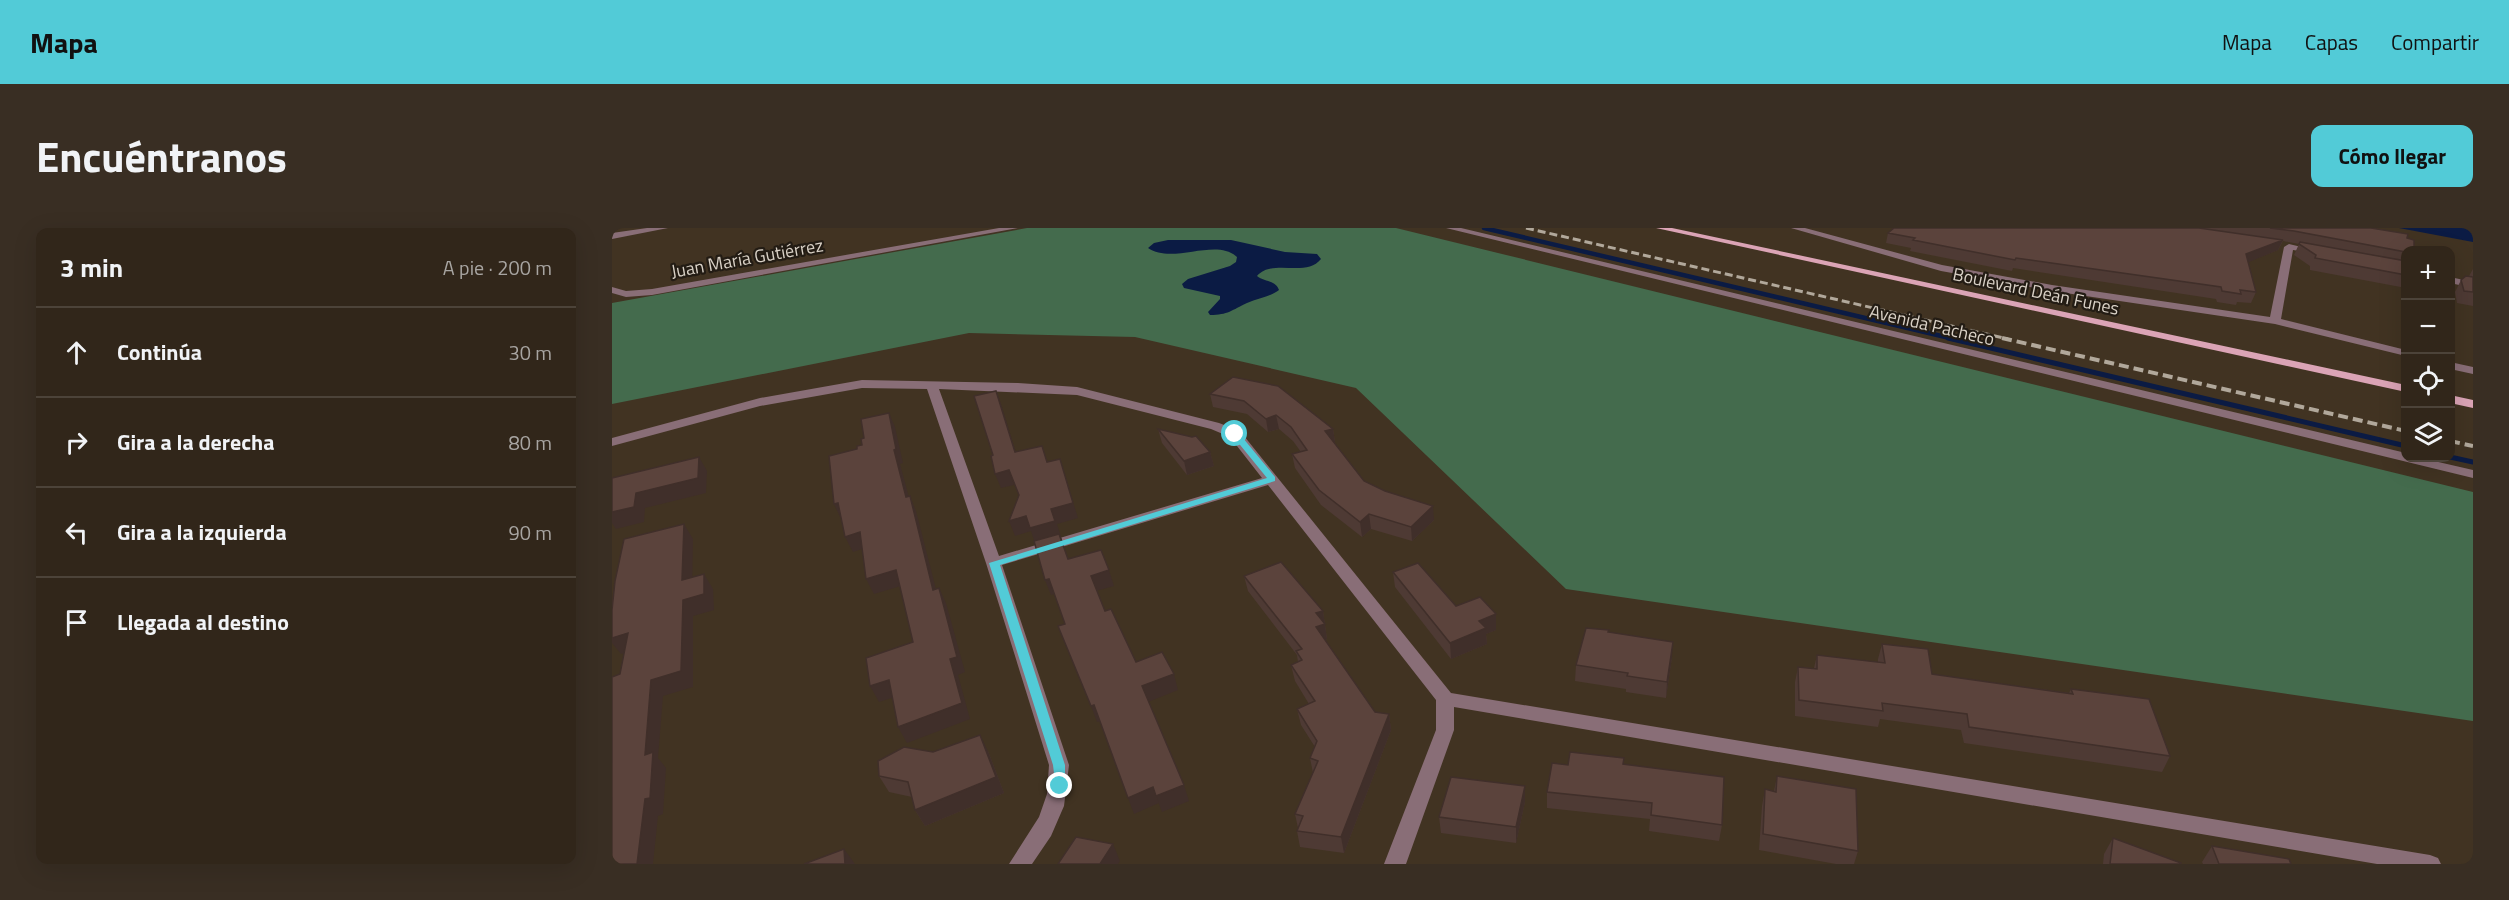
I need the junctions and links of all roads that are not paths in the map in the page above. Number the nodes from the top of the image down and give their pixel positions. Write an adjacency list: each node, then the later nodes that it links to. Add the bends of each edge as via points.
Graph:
1 (664, 228): 9 (street)
2 (962, 228): 8 (street)
3 (1014, 228): 8 (street, Juan María Gutiérrez)
4 (1450, 228): 28 (street, Avenida Pacheco)
5 (1660, 228): 22 (main road, Boulevard Deán Funes)
6 (1684, 228): 20 (main road, Boulevard Deán Funes)
7 (1795, 228): 16 (street, via 1984,276)
8 (981, 234): 15 (street, Juan María Gutiérrez, via 663,290 626,294)
9 (612, 236)
10 (2278, 245): 11 (street)
11 (2289, 247): 12 (street); 16 (street)
12 (2324, 253)
13 (2455, 281): 14 (street)
14 (2473, 285)
15 (612, 290)
16 (2275, 321): 17 (street)
17 (2401, 352)
18 (2455, 366): 19 (street)
19 (2473, 371)
20 (2401, 381)
21 (932, 386): 27 (street, via 862,384 825,390 710,414); 31 (street, via 1077,391 1215,426 1235,434); 32 (street)
22 (2401, 388)
23 (2455, 393): 24 (main road)
24 (2473, 396)
25 (2455, 400): 26 (main road)
26 (2473, 404)
27 (612, 442)
28 (2401, 457)
29 (2423, 462): 30 (street, Avenida Pacheco)
30 (2473, 474)
31 (1272, 479): 32 (street); 33 (street)
32 (994, 563): 34 (street, via 1059,765 1060,786 1054,810)
33 (1445, 699): 35 (street, via 1445,730); 36 (street)
34 (1020, 864)
35 (1395, 864)
36 (2430, 864)

